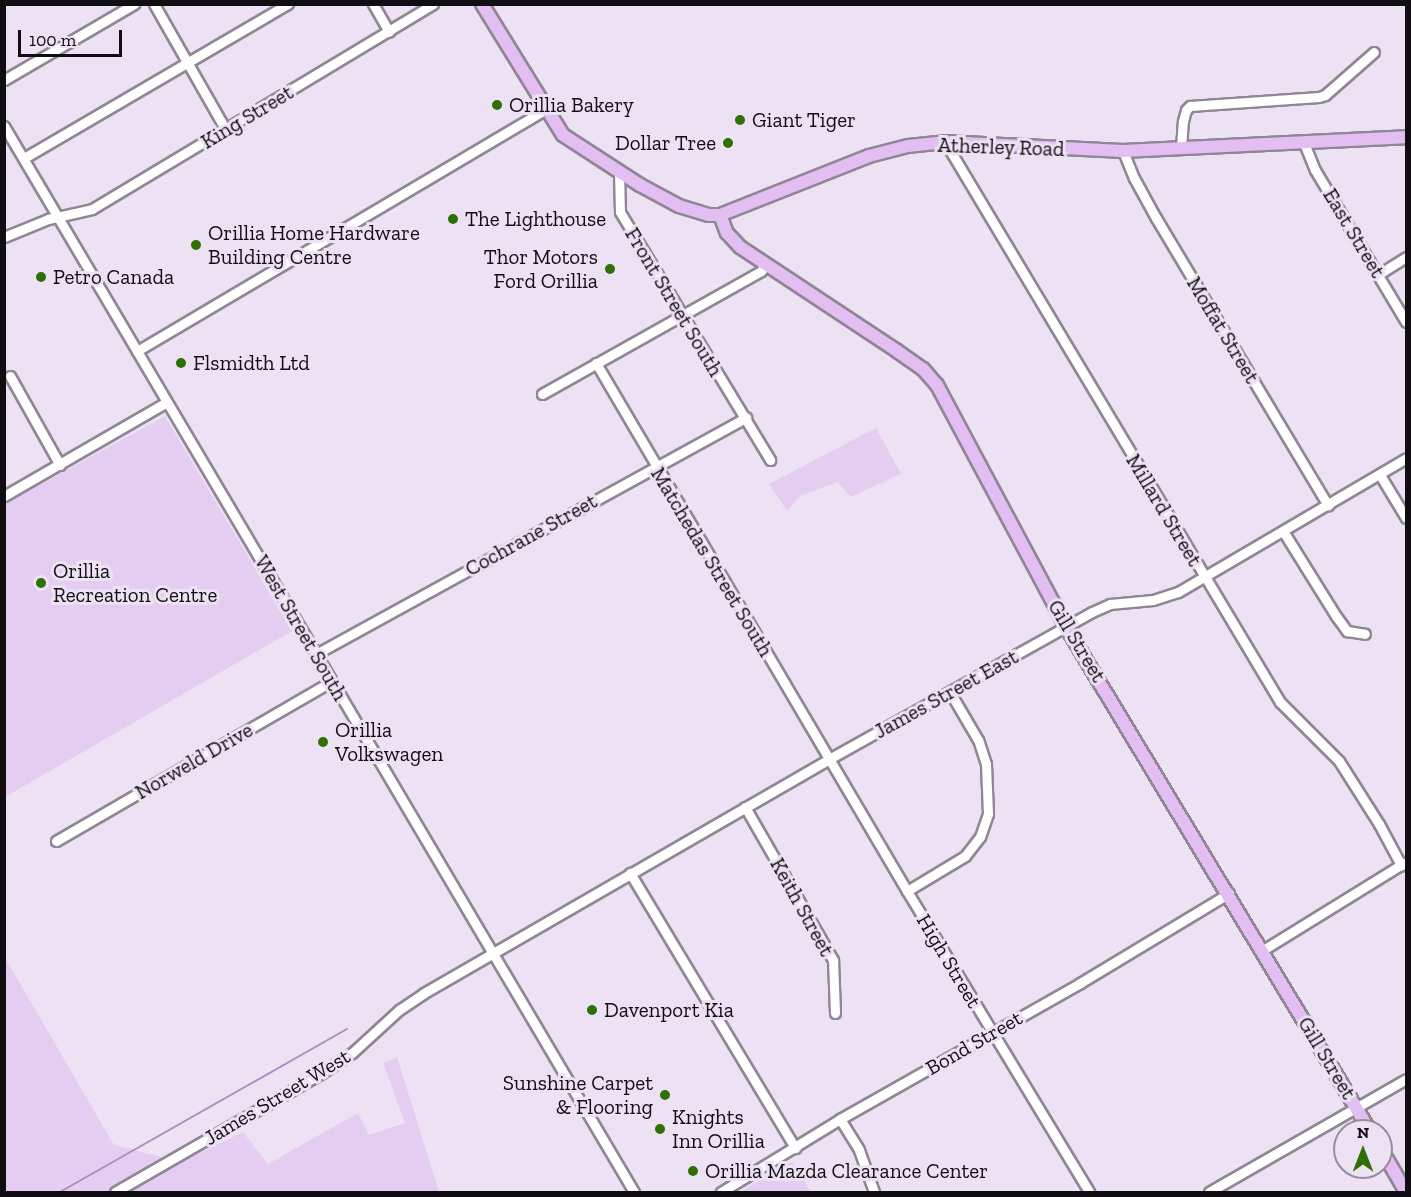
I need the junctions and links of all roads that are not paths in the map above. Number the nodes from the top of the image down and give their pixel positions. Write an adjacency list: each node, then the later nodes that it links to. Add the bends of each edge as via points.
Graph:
1 (134, 4): 10 (street)
2 (154, 4): 9 (street)
3 (288, 4): 9 (street)
4 (373, 4): 7 (street)
5 (433, 4): 7 (street, King Street)
6 (482, 4): 11 (main road)
7 (389, 32): 13 (street, King Street)
8 (1374, 52): 17 (street, via 1319,97 1190,106 1183,121)
9 (187, 64): 13 (street); 19 (street)
10 (4, 80)
11 (545, 110): 20 (main road, via 562,135); 29 (street)
12 (4, 126): 19 (street, West Street South)
13 (226, 130): 22 (street, King Street, via 92,209)
14 (1407, 137): 16 (main road, Atherley Road)
15 (945, 142): 18 (main road, Atherley Road); 21 (main road, Atherley Road, via 877,153); 44 (street, Millard Street)
16 (1304, 143): 17 (main road, Atherley Road); 26 (street, East Street, via 1315,170)
17 (1181, 148): 18 (main road, Atherley Road)
18 (1123, 151): 41 (street, Moffat Street, via 1156,218)
19 (24, 158): 22 (street, West Street South)
20 (619, 172): 21 (main road, via 679,206); 27 (street, Front Street South, via 620,212)
21 (720, 215): 25 (main road, Gill Street, via 729,236)
22 (57, 216): 23 (street, King Street); 29 (street, West Street South)
23 (4, 237)
24 (1407, 257): 26 (street)
25 (766, 264): 27 (street, via 761,271); 45 (main road, Gill Street, via 897,351 937,384)
26 (1379, 274): 28 (street, East Street)
27 (681, 316): 30 (street); 34 (street, Front Street South)
28 (1407, 322)
29 (137, 351): 33 (street, West Street South)
30 (596, 363): 32 (street); 38 (street, Matchedas Street South)
31 (10, 376): 37 (street)
32 (542, 393)
33 (167, 402): 37 (street); 47 (street, West Street South)
34 (746, 418): 36 (street, Front Street South); 38 (street, Cochrane Street)
35 (1407, 459): 39 (street, James Street East)
36 (770, 460)
37 (60, 465): 40 (street)
38 (655, 466): 47 (street, Cochrane Street); 50 (street, Matchedas Street South)
39 (1380, 475): 41 (street, James Street East); 42 (street)
40 (4, 496)
41 (1328, 505): 43 (street, James Street East)
42 (1407, 518)
43 (1283, 531): 44 (street, James Street East); 46 (street, via 1347,631)
44 (1204, 578): 45 (street, James Street East, via 1165,597 1110,604); 53 (street, Millard Street, via 1280,702 1339,761)
45 (1066, 627): 49 (street, James Street East); 56 (main road, Gill Street)
46 (1365, 634)
47 (316, 654): 48 (street, West Street South)
48 (332, 681): 52 (street, Norweld Drive); 58 (street, West Street South)
49 (950, 692): 50 (street, James Street East); 55 (street, via 978,740 986,764 987,814 980,837 965,856)
50 (829, 759): 51 (street, James Street East); 55 (street, High Street)
51 (745, 807): 54 (street, James Street East); 59 (street, Keith Street, via 833,960)
52 (56, 841)
53 (1404, 863): 57 (street)
54 (630, 873): 58 (street, James Street East); 65 (street)
55 (907, 891): 60 (street, High Street)
56 (1229, 893): 57 (main road, Gill Street); 60 (street, Bond Street)
57 (1263, 950): 62 (main road, Gill Street)
58 (493, 953): 67 (street, James Street West, via 410,1001 352,1053 322,1073); 68 (street, West Street South)
59 (836, 1013)
60 (993, 1032): 63 (street, Bond Street); 71 (street, High Street)
61 (1407, 1079): 62 (street)
62 (1356, 1107): 64 (main road, Gill Street); 72 (street)
63 (840, 1119): 65 (street, Bond Street); 70 (street, via 858,1150)
64 (1363, 1119)
65 (795, 1148): 69 (street, Bond Street)
66 (1393, 1169): 73 (main road)
67 (115, 1192)
68 (634, 1192)
69 (721, 1192)
70 (874, 1192)
71 (1089, 1192)
72 (1209, 1192)
73 (1407, 1192)

